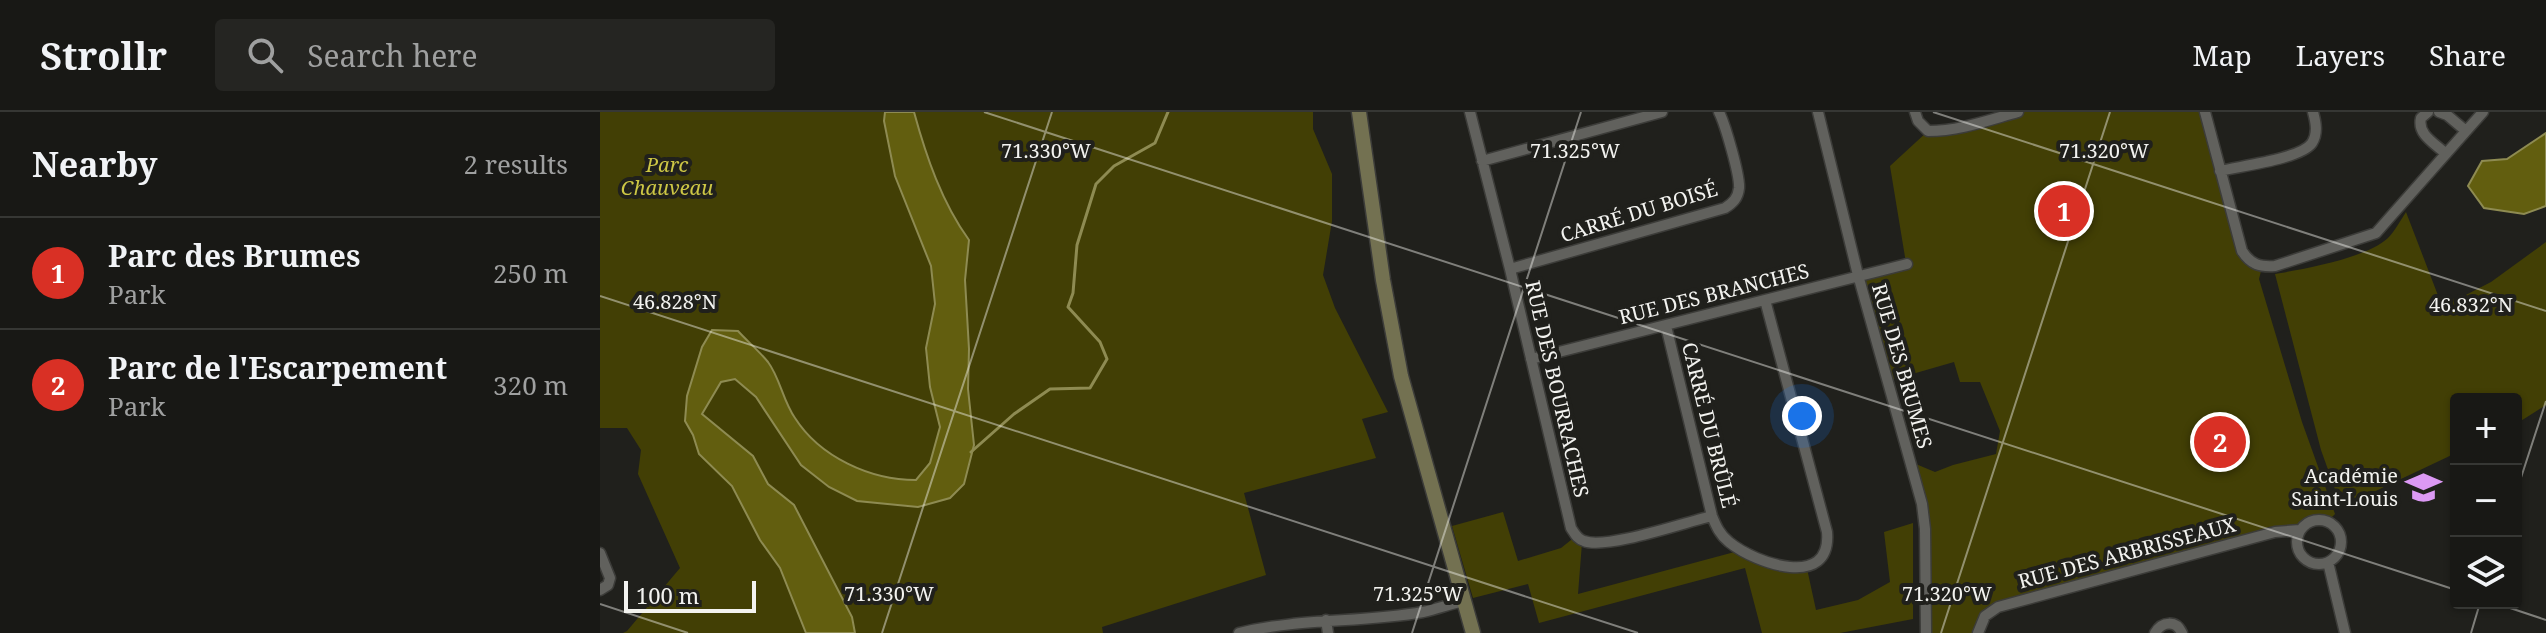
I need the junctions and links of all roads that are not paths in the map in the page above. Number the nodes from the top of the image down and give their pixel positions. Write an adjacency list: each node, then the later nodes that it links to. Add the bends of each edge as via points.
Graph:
1 (1359, 112): 28 (street, via 1401,376)
2 (1470, 112): 15 (street, RUE DES BOURRACHES)
3 (1662, 112): 15 (street)
4 (1719, 112): 18 (street, CARRÉ DU BOISÉ, via 1739,180 1733,203)
5 (1818, 112): 19 (street, RUE DES BRUMES)
6 (1915, 112): 7 (street, via 1928,131)
7 (2018, 112)
8 (2205, 112): 16 (street)
9 (2313, 112): 16 (street, via 2316,133 2301,152)
10 (2428, 112): 14 (street, via 2419,124 2422,133)
11 (2439, 112): 13 (street)
12 (2483, 112): 13 (street)
13 (2466, 131): 14 (street)
14 (2445, 153): 16 (street, via 2376,233 2275,266 2253,264 2242,251)
15 (1482, 161): 18 (street, RUE DES BOURRACHES)
16 (2220, 171)
17 (1907, 264): 19 (street, RUE DES BRANCHES)
18 (1510, 269): 22 (street, RUE DES BOURRACHES)
19 (1858, 275): 20 (street, RUE DES BRANCHES); 33 (street, RUE DES BRUMES, via 1922,504)
20 (1765, 300): 21 (street, RUE DES BRANCHES); 23 (street, CARRÉ DU BRÛLÉ, via 1827,532 1826,553 1813,563 1776,567 1729,543)
21 (1666, 326): 22 (street, RUE DES BRANCHES); 23 (street, CARRÉ DU BRÛLÉ)
22 (1531, 359): 23 (street, RUE DES BOURRACHES, via 1576,536 1589,543 1617,541)
23 (1712, 516)
24 (2300, 530): 26 (street, via 2301,555 2318,564); 26 (street, via 2316,519 2336,527 2341,546); 34 (street, RUE DES ARBRISSEAUX, via 2275,532 1998,607 1985,616)
25 (600, 553): 27 (street, via 610,578)
26 (2328, 562): 37 (street)
27 (600, 590)
28 (1464, 601): 29 (street, via 1424,612); 32 (street)
29 (1326, 620): 30 (street); 31 (street)
30 (1239, 633)
31 (1328, 633)
32 (1473, 633)
33 (1926, 633)
34 (1978, 633)
35 (2155, 633): 36 (street, via 2169,623)
36 (2182, 633)
37 (2345, 633)

